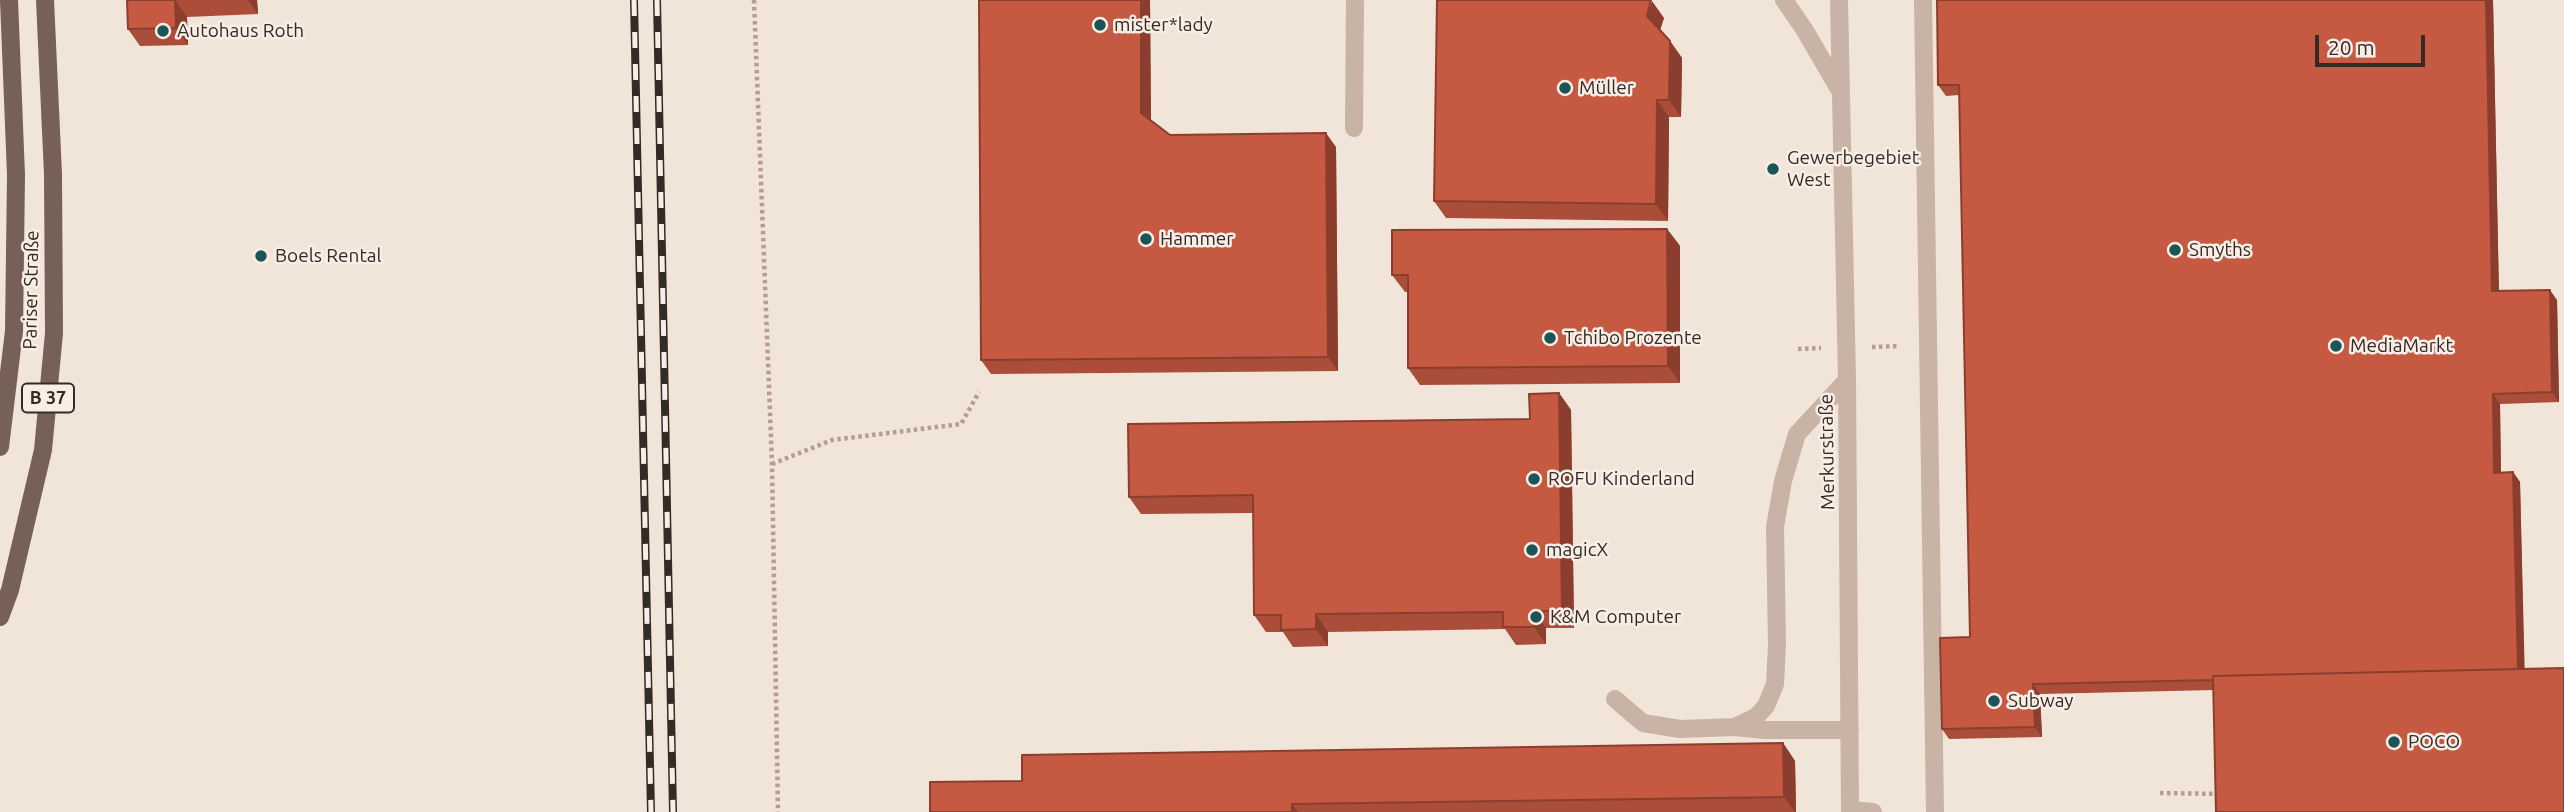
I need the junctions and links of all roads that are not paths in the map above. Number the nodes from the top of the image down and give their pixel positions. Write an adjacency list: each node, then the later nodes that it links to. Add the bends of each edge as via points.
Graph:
1 (9, 0): 10 (main road, Pariser Straße / B 37, via 16,175 14,331)
2 (45, 0): 11 (main road, Pariser Straße / B 37, via 54,332 43,450)
3 (1355, 0): 8 (street)
4 (1784, 0): 7 (street, Merkurstraße)
5 (1839, 0): 7 (street, Merkurstraße)
6 (1923, 0): 17 (street)
7 (1840, 92): 9 (street, Merkurstraße)
8 (1354, 128)
9 (1847, 380): 13 (street, via 1797,434 1775,527 1774,684 1766,706); 14 (street, Merkurstraße)
10 (0, 447)
11 (0, 617)
12 (1615, 699): 13 (street, via 1643,723 1680,729)
13 (1735, 727): 14 (street)
14 (1850, 730): 15 (street, Merkurstraße)
15 (1850, 811): 16 (street)
16 (1873, 812)
17 (1935, 812)

